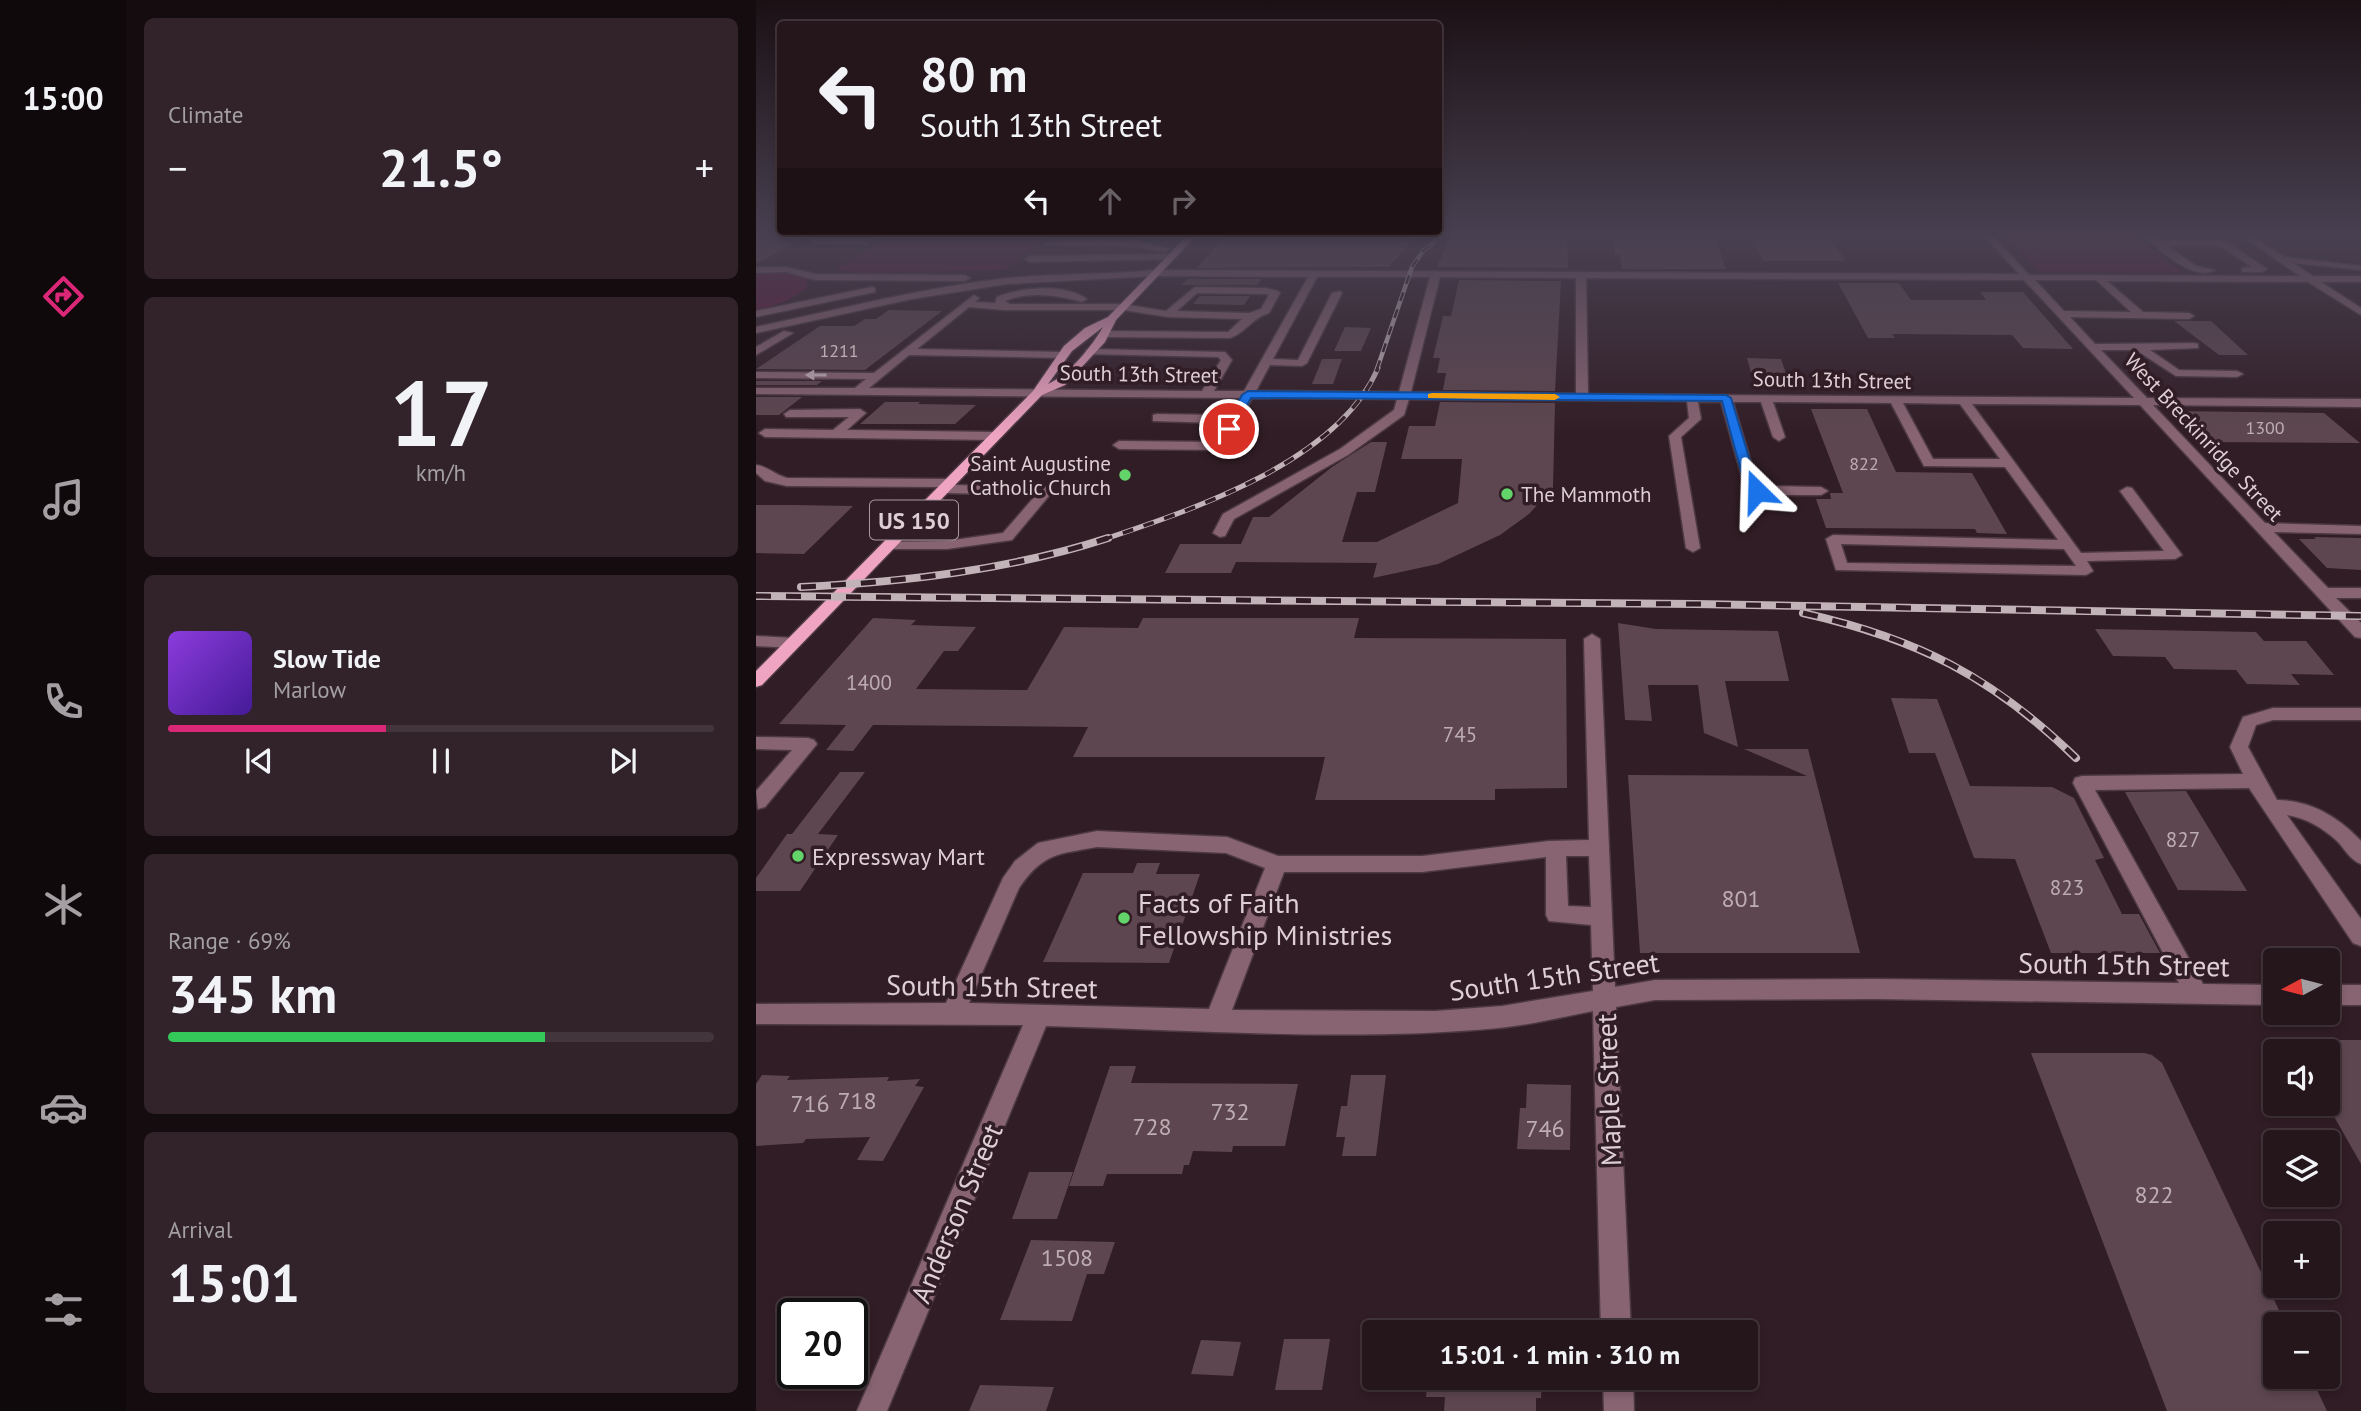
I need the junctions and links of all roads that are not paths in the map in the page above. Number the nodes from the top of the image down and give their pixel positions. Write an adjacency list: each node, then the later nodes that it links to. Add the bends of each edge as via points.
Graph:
1 (787, 303): 23 (street)
2 (810, 303): 23 (street)
3 (865, 303): 31 (street)
4 (879, 303): 32 (street)
5 (1007, 303): 20 (street)
6 (1074, 303): 20 (street)
7 (1087, 303): 21 (street)
8 (1127, 303): 21 (main road, US 150)
9 (1180, 303): 24 (street)
10 (1260, 303): 26 (street, via 1250,311)
11 (1270, 303): 28 (street, via 1265,312)
12 (1298, 303): 42 (street)
13 (1332, 303): 42 (street, via 1302,363)
14 (1428, 303): 53 (street)
15 (1581, 303): 54 (street)
16 (2050, 303): 25 (street, West Breckinridge Street)
17 (2127, 303): 27 (street)
18 (967, 304): 19 (street); 39 (street)
19 (985, 304): 20 (street)
20 (1044, 307)
21 (1123, 307): 22 (street); 30 (main road, US 150)
22 (1155, 313): 24 (street); 30 (street)
23 (756, 314)
24 (1168, 314): 26 (street)
25 (2061, 314): 27 (street); 35 (street, West Breckinridge Street)
26 (1205, 315): 28 (street)
27 (2140, 315): 29 (street)
28 (1251, 316): 34 (street, via 1230,335)
29 (2189, 316)
30 (1111, 319): 34 (main road, US 150); 41 (main road, US 150, via 1095,324)
31 (756, 323)
32 (756, 330)
33 (788, 333): 38 (street)
34 (1104, 334): 40 (main road, US 150)
35 (2092, 346): 36 (street); 59 (street, West Breckinridge Street)
36 (2138, 346): 37 (street); 43 (street, via 2176,373)
37 (2194, 346)
38 (756, 352)
39 (907, 352): 41 (street); 45 (street)
40 (1090, 352): 49 (main road, US 150, via 1061,383); 51 (street, via 1221,354 1227,360)
41 (1064, 355): 49 (main road, US 150, via 1049,370)
42 (1265, 362): 52 (street)
43 (2237, 374)
44 (756, 375): 45 (street, one-way to 44)
45 (877, 376): 48 (street)
46 (756, 391): 47 (street, South 13th Street)
47 (819, 391): 48 (street, South 13th Street); 62 (street)
48 (857, 392): 49 (street, South 13th Street)
49 (1038, 393): 50 (street, South 13th Street); 66 (main road, US 150)
50 (1174, 394): 51 (street, South 13th Street); 64 (street)
51 (1206, 394): 52 (street, South 13th Street)
52 (1248, 395): 53 (street, South 13th Street); 64 (street, via 1220,446)
53 (1405, 396): 54 (street, South 13th Street); 77 (street, via 1400,412 1345,452 1228,517)
54 (1582, 397): 55 (street, South 13th Street)
55 (1692, 398): 56 (street, South 13th Street); 79 (street, via 1695,419 1675,436)
56 (1726, 398): 57 (street, South 13th Street); 73 (street, via 1752,488)
57 (1766, 398): 58 (street, South 13th Street); 68 (street)
58 (1896, 401): 60 (street, South 13th Street); 70 (street, via 1928,463)
59 (2143, 401): 60 (street, South 13th Street); 61 (street, South 13th Street); 75 (street, West Breckinridge Street)
60 (1965, 402): 70 (street)
61 (2361, 403)
62 (790, 414): 65 (street, via 860,413); 67 (street)
63 (1219, 419): 64 (street)
64 (1148, 431): 69 (street)
65 (836, 434): 66 (street); 67 (street)
66 (996, 436): 72 (main road, US 150)
67 (760, 437)
68 (1779, 437)
69 (1119, 445)
70 (2009, 463): 80 (street)
71 (756, 469): 72 (street, via 787,482)
72 (947, 486): 78 (main road, US 150); 78 (street, via 1045,491 1007,537 947,545)
73 (1821, 491)
74 (2127, 491): 80 (street, via 2175,555)
75 (2263, 527): 76 (street); 81 (street, West Breckinridge Street)
76 (2361, 530)
77 (1220, 533)
78 (889, 545): 86 (main road, US 150)
79 (1693, 548)
80 (2073, 551): 80 (street, via 1833,539 1842,566 2085,571)
81 (2323, 593): 82 (street); 83 (street, West Breckinridge Street)
82 (2361, 593)
83 (2361, 633)
84 (1592, 639): 93 (street, Maple Street)
85 (756, 641): 86 (street)
86 (793, 643): 87 (main road, US 150)
87 (756, 681)
88 (2361, 714): 90 (street, via 2273,714 2249,721 2239,747)
89 (756, 743): 91 (street, via 808,744)
90 (2255, 781): 92 (street); 99 (street, via 2082,783)
91 (758, 802)
92 (2271, 807): 95 (street, via 2287,806 2320,816); 98 (street)
93 (1598, 848): 94 (street); 97 (street, Maple Street)
94 (1556, 849): 96 (street, via 1422,864); 97 (street, via 1557,915)
95 (2361, 856)
96 (1277, 864): 104 (street, via 1227,845 1097,839 1045,849 1022,867 1010,884); 107 (street)
97 (1601, 916): 103 (street, Maple Street)
98 (2361, 937)
99 (2197, 995): 100 (street, South 15th Street); 103 (street, South 15th Street, via 1655,990)
100 (2263, 995)
101 (2340, 995): 102 (street)
102 (2361, 995)
103 (1604, 999): 107 (street, South 15th Street, via 1502,1017 1436,1022); 108 (street, Maple Street)
104 (953, 1013): 105 (street, South 15th Street); 106 (street, South 15th Street)
105 (757, 1015)
106 (1039, 1015): 107 (street, South 15th Street); 110 (street, Anderson Street)
107 (1216, 1020)
108 (1616, 1320)
109 (1618, 1390): 111 (street)
110 (872, 1411)
111 (1619, 1411)

